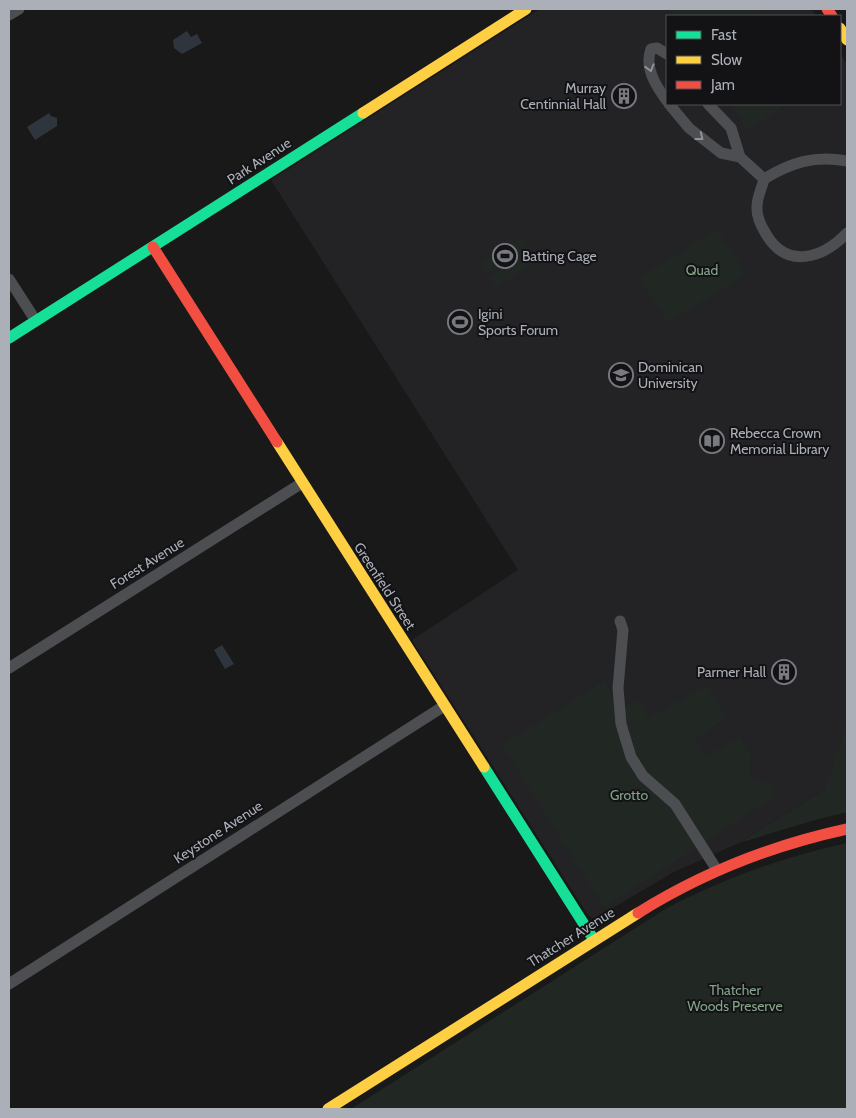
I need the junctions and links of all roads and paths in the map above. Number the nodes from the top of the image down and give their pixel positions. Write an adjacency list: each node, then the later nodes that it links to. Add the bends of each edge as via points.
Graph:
1 (18, 9): 3 (street)
2 (526, 9): 12 (street, Park Avenue)
3 (9, 15)
4 (666, 53): 5 (street, one-way to 5, via 657,48 651,49 648,59 658,88)
5 (666, 99)
6 (670, 105): 8 (street, one-way to 8, via 689,128 721,153)
7 (709, 105): 8 (street, via 732,128)
8 (740, 157): 10 (street)
9 (847, 161): 10 (street, via 807,159 786,166)
10 (764, 179): 11 (street, via 756,208 759,222 770,242 784,253 806,257 826,251)
11 (847, 233)
12 (153, 247): 14 (street, Park Avenue); 16 (street, Greenfield Street)
13 (9, 279): 14 (street)
14 (36, 321): 15 (street, Park Avenue)
15 (9, 338)
16 (302, 483): 18 (street, Forest Avenue); 19 (street, Greenfield Street)
17 (620, 621): 21 (street, via 623,630 618,688 621,724 630,757 643,776 675,804)
18 (9, 668)
19 (444, 706): 22 (street, Greenfield Street); 23 (street, Keystone Avenue)
20 (847, 829): 21 (street, Thatcher Avenue, via 796,841)
21 (717, 870): 22 (street, Thatcher Avenue, via 662,898)
22 (594, 940): 24 (street, Thatcher Avenue)
23 (9, 984)
24 (328, 1109)

